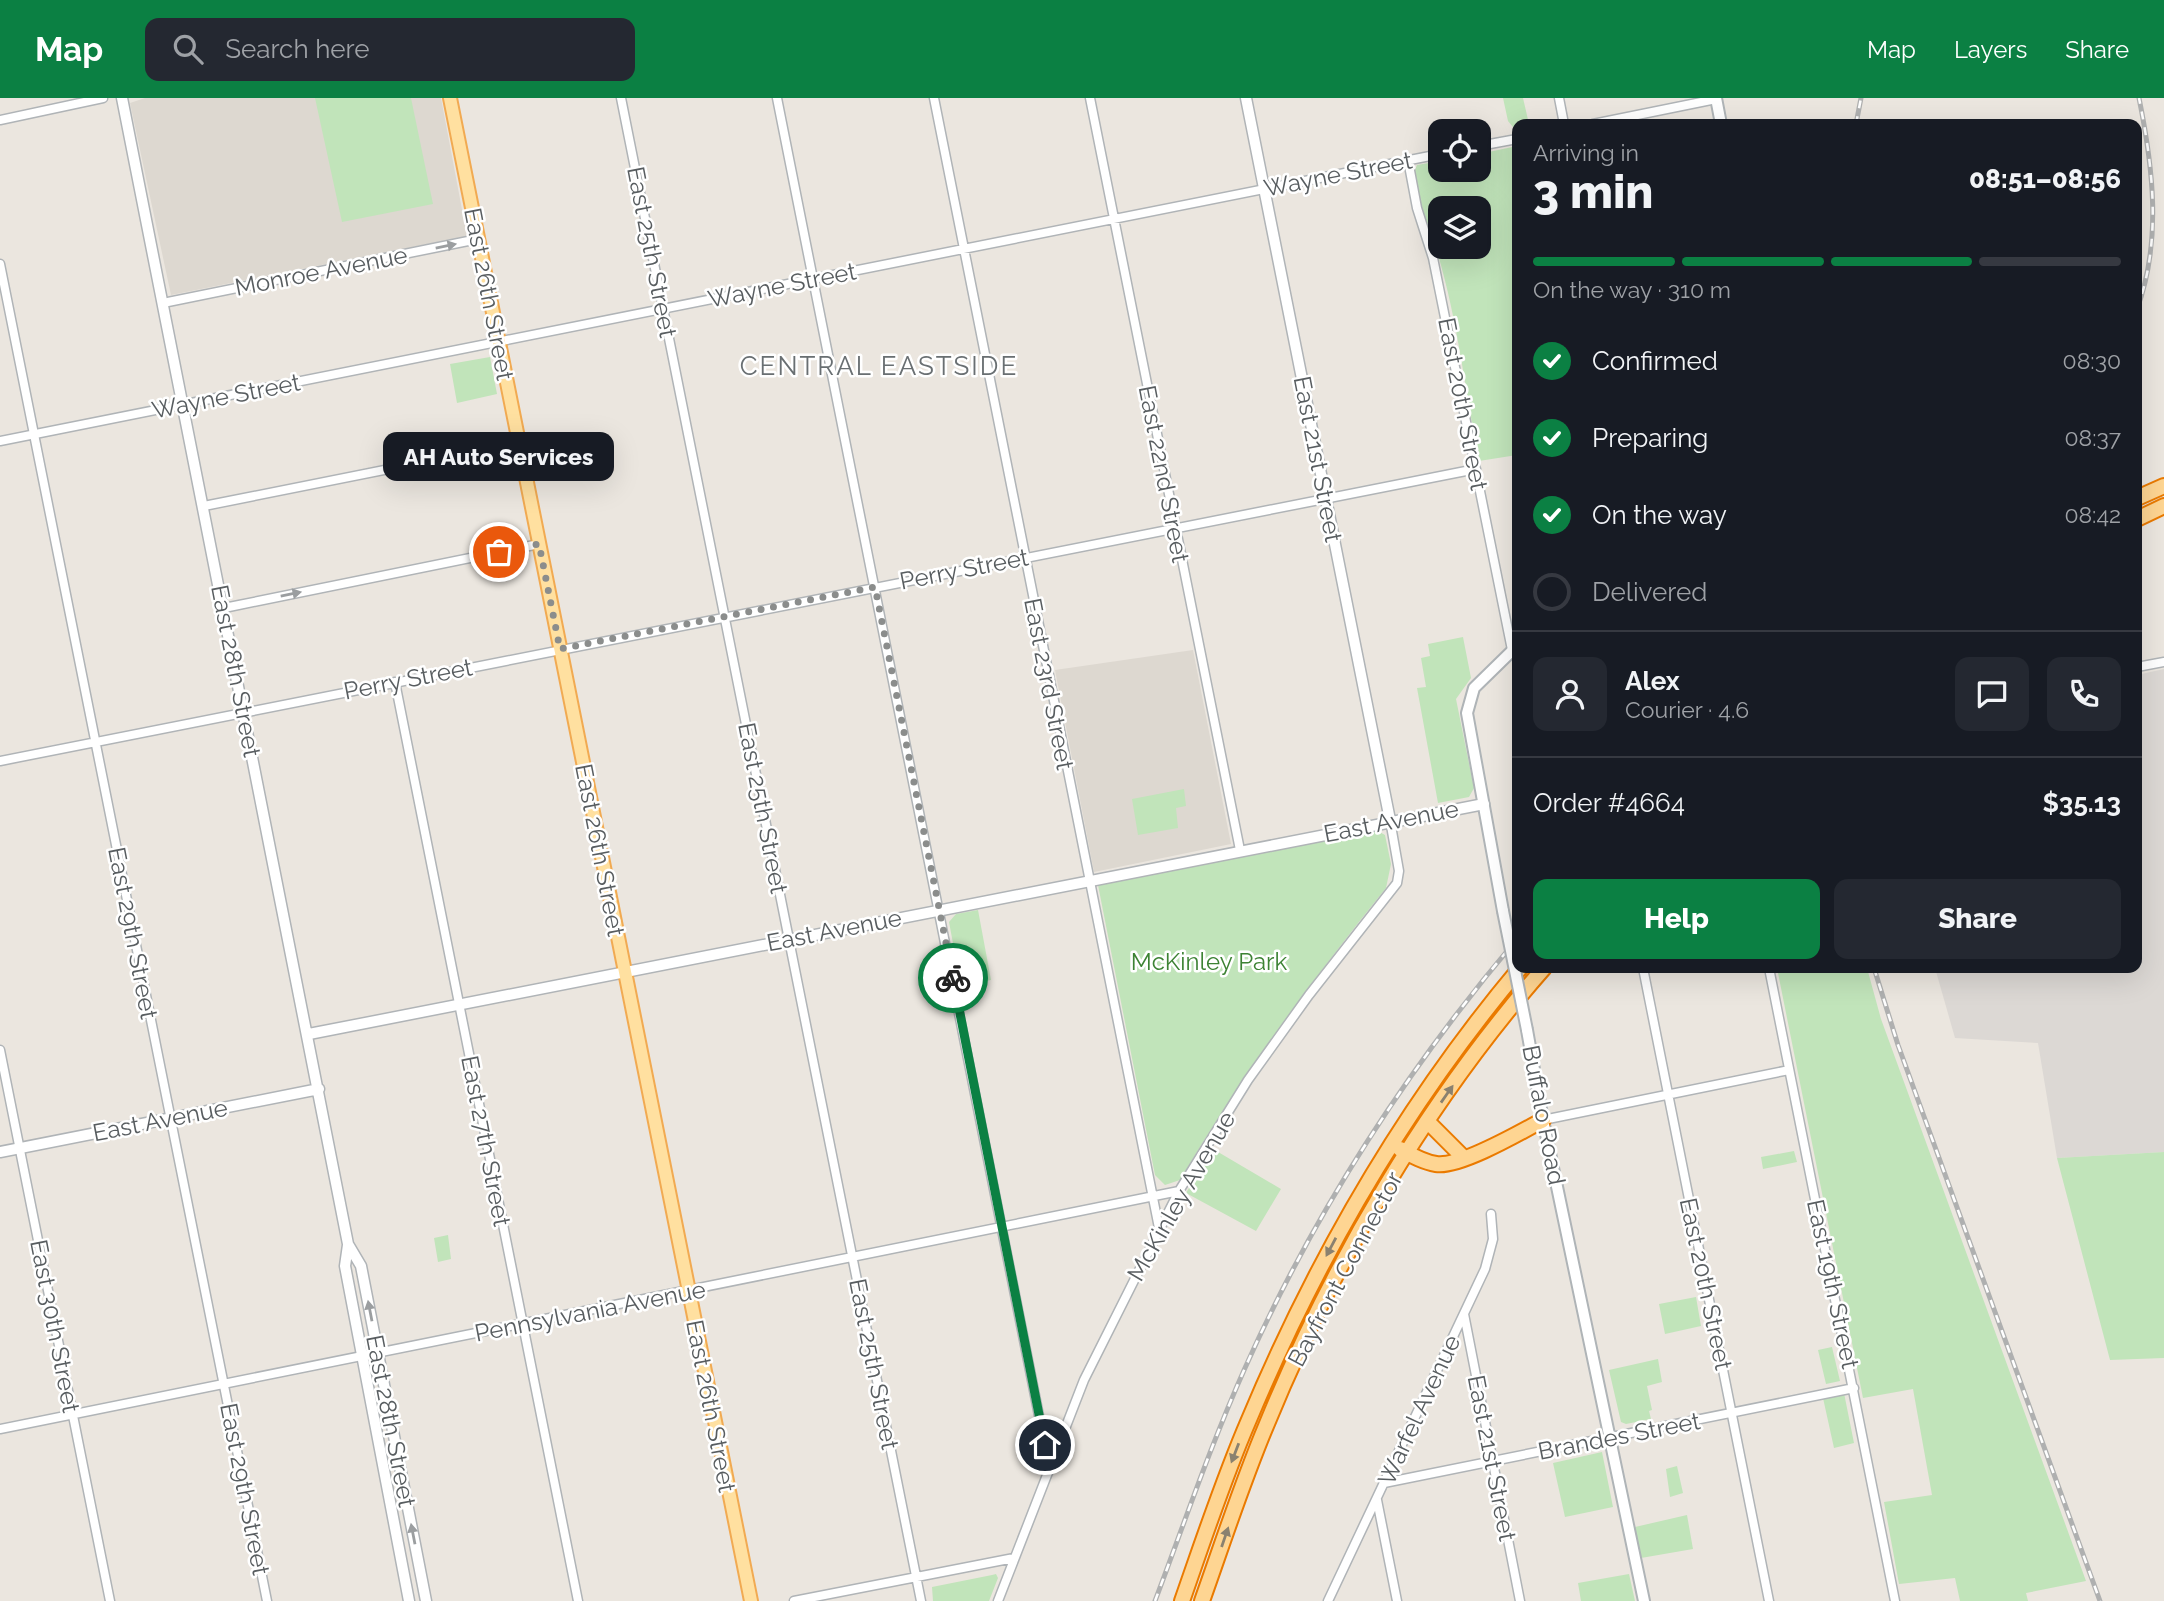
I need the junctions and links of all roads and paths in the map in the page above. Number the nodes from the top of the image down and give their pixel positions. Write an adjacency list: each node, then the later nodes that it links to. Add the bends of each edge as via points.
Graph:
1 (103, 98): 14 (street)
2 (122, 98): 25 (street, East 28th Street)
3 (450, 98): 21 (main road, East 26th Street)
4 (621, 98): 26 (street, East 25th Street)
5 (777, 98): 24 (street)
6 (934, 98): 22 (street, East 23rd Street)
7 (1090, 98): 20 (street, East 22nd Street)
8 (1246, 98): 19 (street, East 21st Street)
9 (1559, 98): 11 (street)
10 (1716, 98): 12 (street); 13 (main road)
11 (1563, 119)
12 (1616, 119)
13 (1720, 119)
14 (0, 120)
15 (1512, 140): 16 (street)
16 (1491, 144)
17 (1428, 156): 18 (street, Wayne Street)
18 (1408, 160): 19 (street, Wayne Street); 32 (street, East 20th Street)
19 (1264, 189): 20 (street, Wayne Street); 35 (street, East 21st Street)
20 (1114, 219): 22 (street, Wayne Street); 39 (street, East 22nd Street)
21 (478, 239): 25 (street, Monroe Avenue, one-way to 21); 27 (main road, East 26th Street)
22 (964, 249): 24 (street, Wayne Street); 41 (street, East 23rd Street)
23 (0, 264): 29 (street, East 29th Street)
24 (813, 279): 26 (street, Wayne Street); 42 (street)
25 (163, 303): 28 (street, East 28th Street)
26 (663, 309): 27 (street, Wayne Street); 44 (street, East 25th Street)
27 (499, 342): 28 (street, Wayne Street); 31 (main road, East 26th Street)
28 (183, 405): 29 (street, Wayne Street); 36 (street, East 28th Street)
29 (34, 433): 30 (street, Wayne Street); 52 (street, East 29th Street)
30 (0, 441)
31 (519, 443): 36 (street); 40 (main road, East 26th Street)
32 (1476, 469): 35 (street, Perry Street); 45 (street, East 20th Street)
33 (2164, 486): 34 (highway)
34 (2142, 496)
35 (1326, 497): 39 (street, Perry Street); 55 (street, East 21st Street)
36 (204, 506): 43 (street, East 28th Street)
37 (2164, 506): 38 (highway)
38 (2142, 517)
39 (1174, 527): 41 (street, Perry Street); 56 (street, East 22nd Street)
40 (539, 544): 43 (street, one-way to 40); 46 (main road, East 26th Street)
41 (1024, 557): 42 (street, Perry Street); 57 (street, East 23rd Street)
42 (875, 587): 44 (street, Perry Street); 58 (street)
43 (224, 608): 51 (street, East 28th Street)
44 (724, 616): 46 (street, Perry Street); 59 (street, East 25th Street)
45 (1512, 634)
46 (560, 649): 50 (street, Perry Street); 61 (main road, East 26th Street)
47 (1512, 651): 54 (main road, Buffalo Road, via 1482,678 1468,703)
48 (2164, 662): 49 (street)
49 (2142, 666)
50 (395, 682): 51 (street, Perry Street); 67 (street, East 27th Street)
51 (244, 712): 52 (street, Perry Street); 68 (street, East 28th Street)
52 (95, 742): 53 (street, Perry Street); 73 (street, East 29th Street)
53 (0, 761)
54 (1484, 804): 55 (street, East Avenue); 60 (main road, Buffalo Road, bridge)
55 (1390, 820): 56 (street, East Avenue); 81 (street, McKinley Avenue, via 1399,871 1395,887 1272,1047)
56 (1240, 850): 57 (street, East Avenue)
57 (1088, 880): 58 (street, East Avenue); 82 (street, East 23rd Street)
58 (940, 909): 59 (street, East Avenue); 84 (street)
59 (789, 939): 61 (street, East Avenue); 87 (street, East 25th Street)
60 (1512, 956)
61 (625, 972): 67 (street, East Avenue); 88 (main road, East 26th Street)
62 (1516, 973): 74 (main road, Buffalo Road, bridge)
63 (1516, 973): 76 (highway, Bayfront Connector, via 1457,1048)
64 (1540, 973): 75 (highway, Bayfront Connector, one-way to 64)
65 (1644, 973): 72 (street, East 20th Street)
66 (1770, 973): 70 (street, East 19th Street)
67 (459, 1004): 68 (street, East Avenue); 90 (street, East 27th Street)
68 (309, 1034): 71 (street, East 28th Street)
69 (0, 1050): 77 (street, East 30th Street)
70 (1789, 1070): 72 (street); 94 (street, East 19th Street)
71 (319, 1089): 73 (street, East Avenue); 86 (street, East 28th Street)
72 (1667, 1094): 74 (street); 95 (street, East 20th Street)
73 (170, 1118): 77 (street, East Avenue); 93 (street, East 29th Street)
74 (1543, 1120): 80 (highway); 98 (main road, Buffalo Road)
75 (1428, 1122): 79 (highway, Bayfront Connector); 80 (highway)
76 (1392, 1144): 79 (highway); 114 (highway, Bayfront Connector, one-way to 114, via 1329,1252 1271,1370)
77 (20, 1148): 78 (street, East Avenue); 96 (street, East 30th Street)
78 (0, 1152)
79 (1408, 1153): 80 (highway, via 1436,1164); 115 (highway, Bayfront Connector, one-way to 79, via 1286,1380 1353,1246)
80 (1463, 1157)
81 (1179, 1191): 82 (street, Pennsylvania Avenue); 85 (street, McKinley Avenue)
82 (1154, 1197): 84 (street, Pennsylvania Avenue); 85 (street, East 23rd Street)
83 (1491, 1214): 89 (street, Warfel Avenue, via 1492,1252)
84 (1003, 1228): 87 (street, Pennsylvania Avenue); 100 (street)
85 (1159, 1228): 100 (street, McKinley Avenue, via 1110,1324)
86 (348, 1244): 91 (street, East 28th Street, one-way to 86, via 361,1266); 92 (street, East 28th Street, via 345,1266)
87 (853, 1258): 88 (street, Pennsylvania Avenue); 104 (street, East 25th Street)
88 (688, 1291): 90 (street, Pennsylvania Avenue); 110 (main road, East 26th Street)
89 (1464, 1314): 99 (street, East 21st Street); 101 (street, Warfel Avenue)
90 (523, 1324): 91 (street, Pennsylvania Avenue); 109 (street, East 27th Street)
91 (378, 1353): 92 (street, Pennsylvania Avenue); 108 (street, East 28th Street, one-way to 91)
92 (362, 1357): 93 (street, Pennsylvania Avenue); 107 (street, East 28th Street)
93 (224, 1384): 96 (street, Pennsylvania Avenue); 106 (street, East 29th Street)
94 (1854, 1388): 95 (street, Brandes Street); 121 (street, East 19th Street)
95 (1732, 1413): 98 (street, Brandes Street); 120 (street, East 20th Street)
96 (73, 1415): 97 (street, Pennsylvania Avenue); 105 (street, East 30th Street)
97 (0, 1429)
98 (1611, 1437): 99 (street, Brandes Street); 119 (main road, Buffalo Road)
99 (1493, 1462): 101 (street, Brandes Street); 118 (street, East 21st Street)
100 (1049, 1466): 103 (street, McKinley Avenue)
101 (1384, 1483): 102 (street, Warfel Avenue)
102 (1377, 1500): 116 (street, Warfel Avenue); 117 (street)
103 (1014, 1558): 104 (street); 113 (street, McKinley Avenue)
104 (917, 1577): 111 (street); 112 (street, East 25th Street)
105 (110, 1601)
106 (267, 1601)
107 (409, 1601)
108 (426, 1601)
109 (578, 1601)
110 (751, 1601)
111 (794, 1601)
112 (922, 1601)
113 (998, 1601)
114 (1182, 1601)
115 (1202, 1601)
116 (1328, 1601)
117 (1397, 1601)
118 (1520, 1601)
119 (1644, 1601)
120 (1769, 1601)
121 (1895, 1601)

